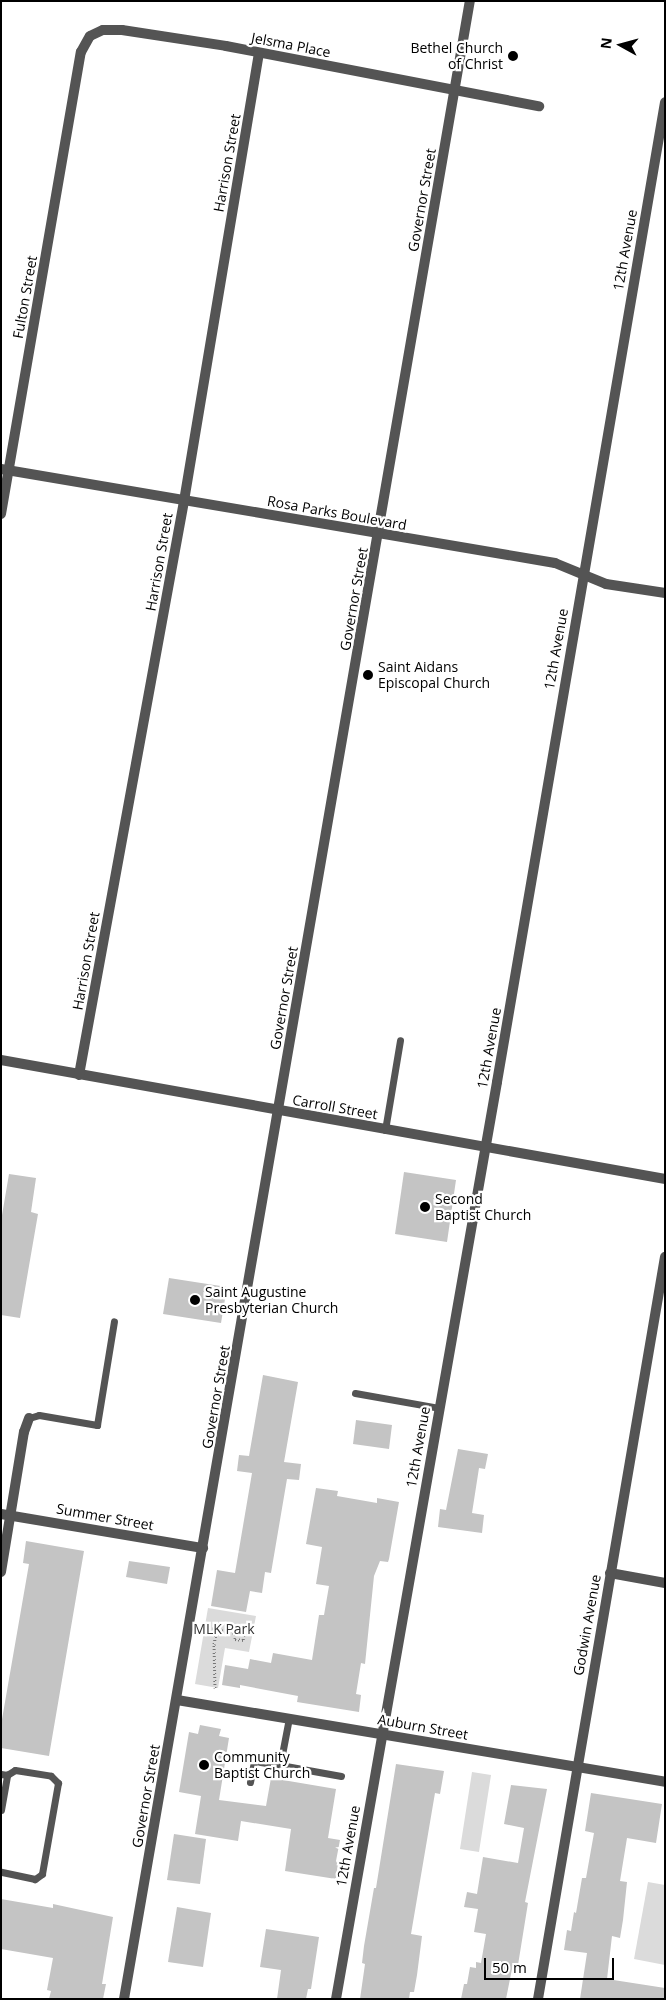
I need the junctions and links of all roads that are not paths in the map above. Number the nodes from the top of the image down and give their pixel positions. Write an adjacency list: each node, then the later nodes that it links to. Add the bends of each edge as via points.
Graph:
1 (470, 1): 4 (street, Governor Street)
2 (259, 53): 3 (street, Jelsma Place, via 122,30 103,30 90,36 81,52); 4 (street, Jelsma Place); 8 (street, Harrison Street)
3 (75, 86): 7 (street, Fulton Street)
4 (454, 90): 6 (street, Jelsma Place); 10 (street, Governor Street)
5 (665, 102): 11 (street, 12th Avenue)
6 (539, 106)
7 (5, 470): 8 (street, Rosa Parks Boulevard); 9 (street, Fulton Street)
8 (184, 501): 10 (street, Rosa Parks Boulevard); 15 (street, Harrison Street)
9 (1, 514)
10 (379, 534): 11 (street, Rosa Parks Boulevard, via 555,563); 16 (street, Governor Street)
11 (582, 576): 12 (street, Rosa Parks Boulevard, via 606,584); 18 (street, 12th Avenue)
12 (665, 593)
13 (400, 1040): 17 (lane)
14 (1, 1060): 15 (street, Carroll Street)
15 (79, 1076): 16 (street, Carroll Street)
16 (278, 1111): 17 (street, Carroll Street); 26 (street, Governor Street)
17 (385, 1130): 18 (street, Carroll Street)
18 (485, 1148): 19 (street, Carroll Street); 23 (street, 12th Avenue)
19 (665, 1179)
20 (665, 1257): 28 (street, Godwin Avenue)
21 (114, 1321): 24 (lane, via 97,1424 39,1415)
22 (355, 1393): 23 (lane)
23 (439, 1408): 32 (street, 12th Avenue)
24 (29, 1418): 25 (street)
25 (6, 1515): 26 (street, Summer Street); 27 (street)
26 (204, 1548): 30 (street, Governor Street)
27 (1, 1572)
28 (610, 1574): 29 (street); 34 (street, Godwin Avenue)
29 (665, 1583)
30 (177, 1700): 31 (street, Auburn Street); 41 (street, Governor Street)
31 (289, 1718): 32 (street, Auburn Street); 33 (lane)
32 (382, 1734): 34 (street, Auburn Street); 42 (street, 12th Avenue)
33 (280, 1765): 36 (lane); 37 (lane, via 254,1761)
34 (576, 1767): 38 (street, Auburn Street); 43 (street, Godwin Avenue)
35 (4, 1775): 39 (lane); 40 (lane, via 15,1770 51,1776 58,1783 42,1874 36,1878)
36 (341, 1776)
37 (250, 1782)
38 (665, 1782)
39 (1, 1810)
40 (1, 1872)
41 (124, 1999)
42 (336, 1999)
43 (538, 1999)

